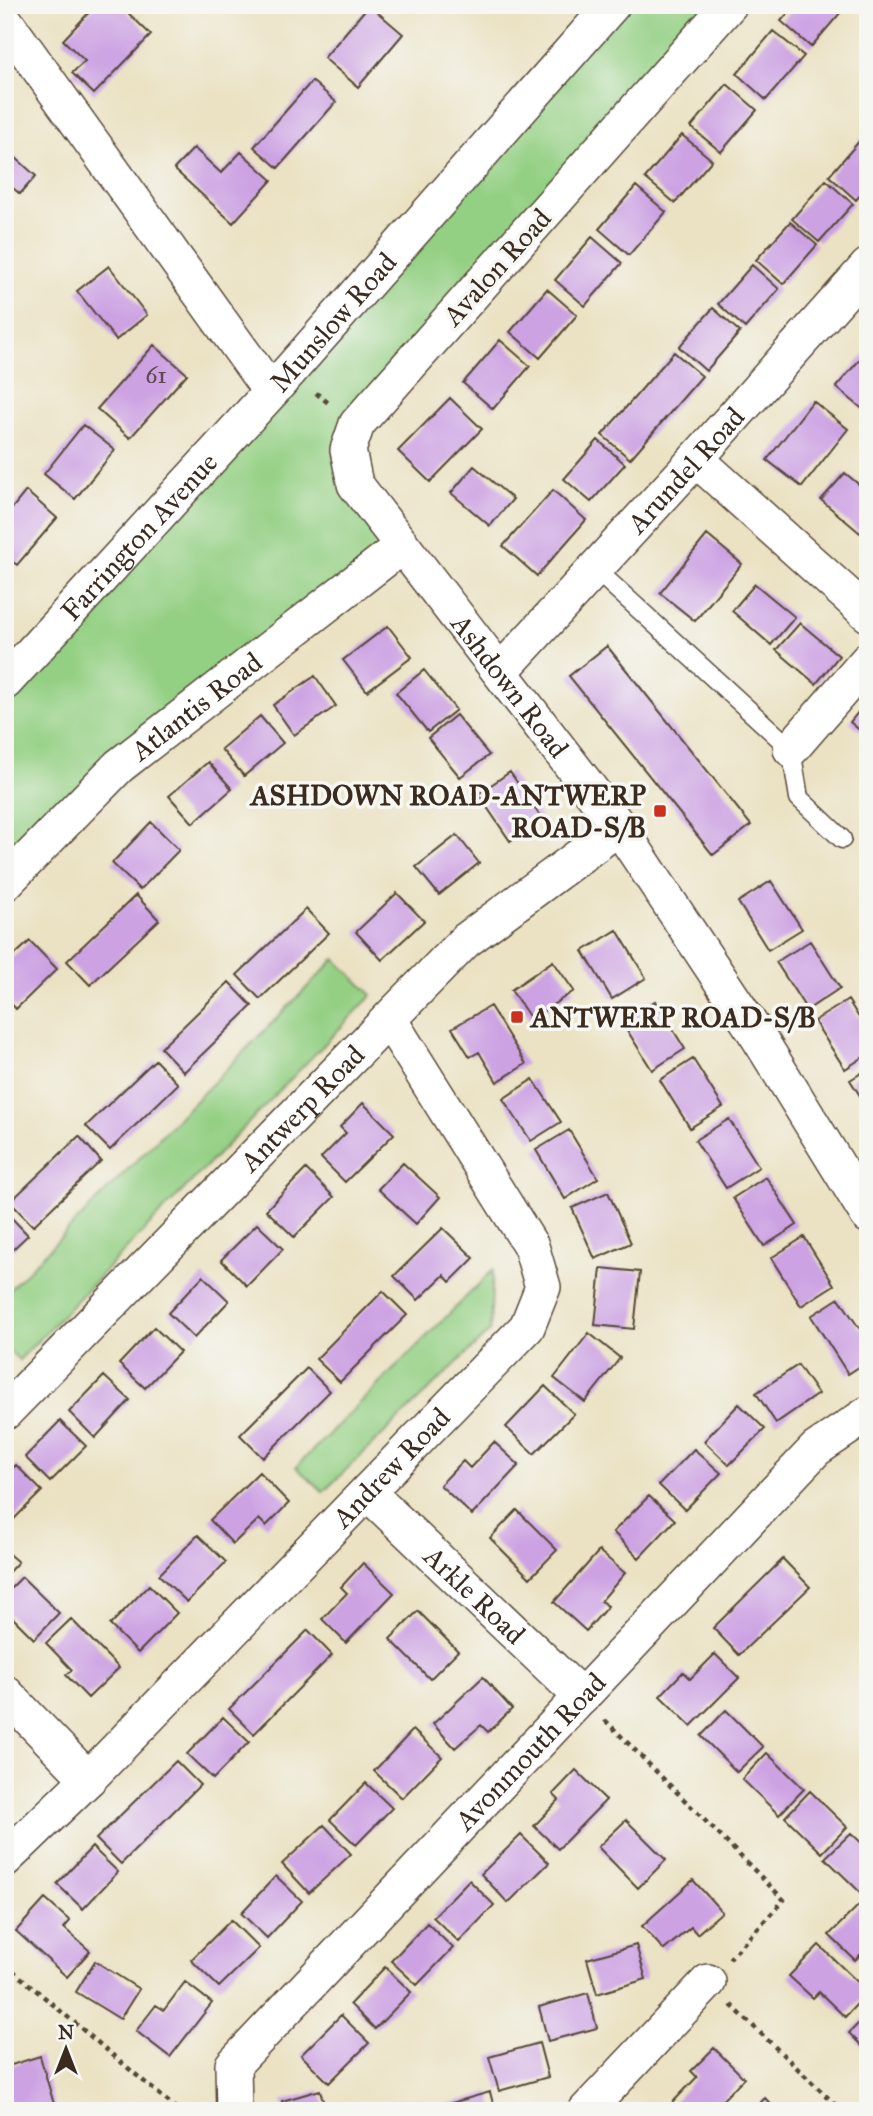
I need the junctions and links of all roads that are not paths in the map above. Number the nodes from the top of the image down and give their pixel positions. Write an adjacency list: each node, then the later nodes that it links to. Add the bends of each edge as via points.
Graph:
1 (612, 5): 5 (street, Munslow Road)
2 (729, 5): 7 (street, Avalon Road, via 356,424 348,450 355,484)
3 (5, 20): 5 (street, Munslow Road)
4 (868, 266): 6 (street, Arundel Road)
5 (280, 382): 12 (street, Farrington Avenue)
6 (696, 459): 8 (street, Arundel Road); 9 (street)
7 (402, 546): 11 (street, Ashdown Road); 16 (street, Atlantis Road, via 119,766)
8 (595, 569): 11 (street, Arundel Road); 13 (lane)
9 (868, 614)
10 (868, 660): 13 (street)
11 (501, 671): 14 (street, Ashdown Road)
12 (5, 682)
13 (791, 749): 15 (lane, via 799,798)
14 (619, 827): 17 (street, Antwerp Road, via 465,941); 18 (street, Ashdown Road, via 759,1038)
15 (842, 839)
16 (5, 883)
17 (390, 1021): 19 (street, Antwerp Road); 21 (street, Andrew Road, via 531,1246 543,1287 527,1327)
18 (868, 1215)
19 (5, 1412)
20 (868, 1414): 23 (street, Avonmouth Road, via 816,1449)
21 (367, 1492): 23 (street, Arkle Road); 24 (street, Andrew Road)
22 (5, 1693): 24 (street)
23 (582, 1697): 27 (street, Avonmouth Road, via 233,2065)
24 (88, 1779): 25 (street, Andrew Road)
25 (5, 1859)
26 (708, 1982): 28 (street)
27 (234, 2111)
28 (586, 2111)

